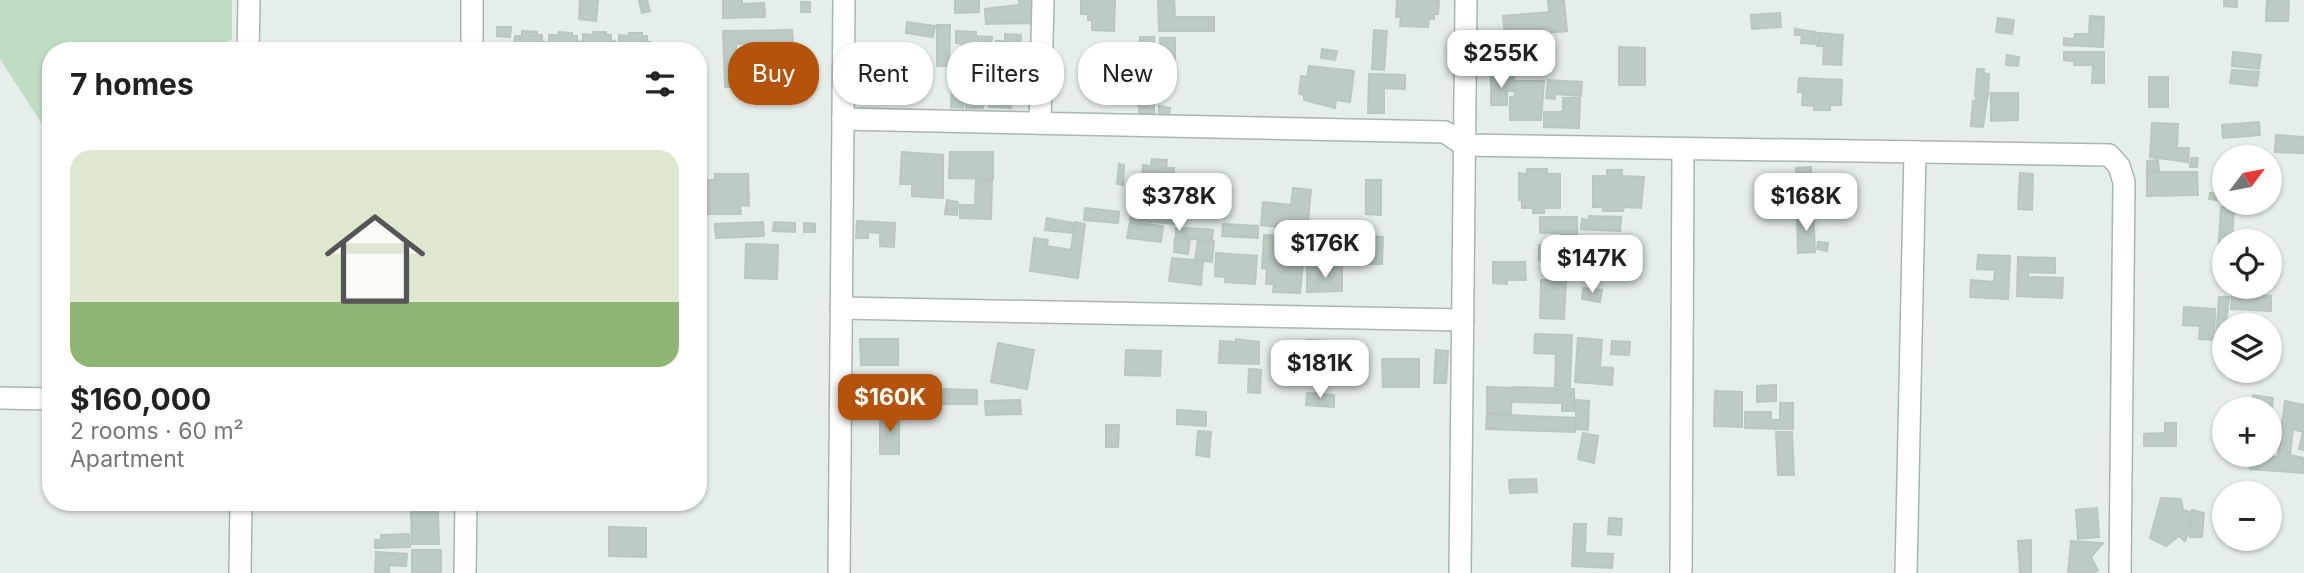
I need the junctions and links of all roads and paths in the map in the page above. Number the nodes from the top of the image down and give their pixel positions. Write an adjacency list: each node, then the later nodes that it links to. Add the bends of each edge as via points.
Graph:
1 (249, 0): 6 (street)
2 (472, 0): 7 (street)
3 (844, 0): 8 (street)
4 (1043, 0): 9 (street)
5 (1466, 0): 10 (street)
6 (248, 42)
7 (472, 42)
8 (843, 119): 9 (street); 13 (street)
9 (1040, 123): 10 (street, via 1445,132)
10 (1464, 145): 11 (street); 14 (street)
11 (1683, 149): 12 (street); 23 (street)
12 (1914, 152): 24 (street); 25 (street, via 2109,155 2119,166 2124,182)
13 (841, 308): 14 (street); 21 (street)
14 (1463, 320): 22 (street)
15 (0, 398): 16 (street)
16 (42, 399)
17 (241, 511): 19 (street)
18 (466, 511): 20 (street)
19 (240, 573)
20 (465, 573)
21 (839, 573)
22 (1460, 573)
23 (1681, 573)
24 (1906, 573)
25 (2120, 573)

